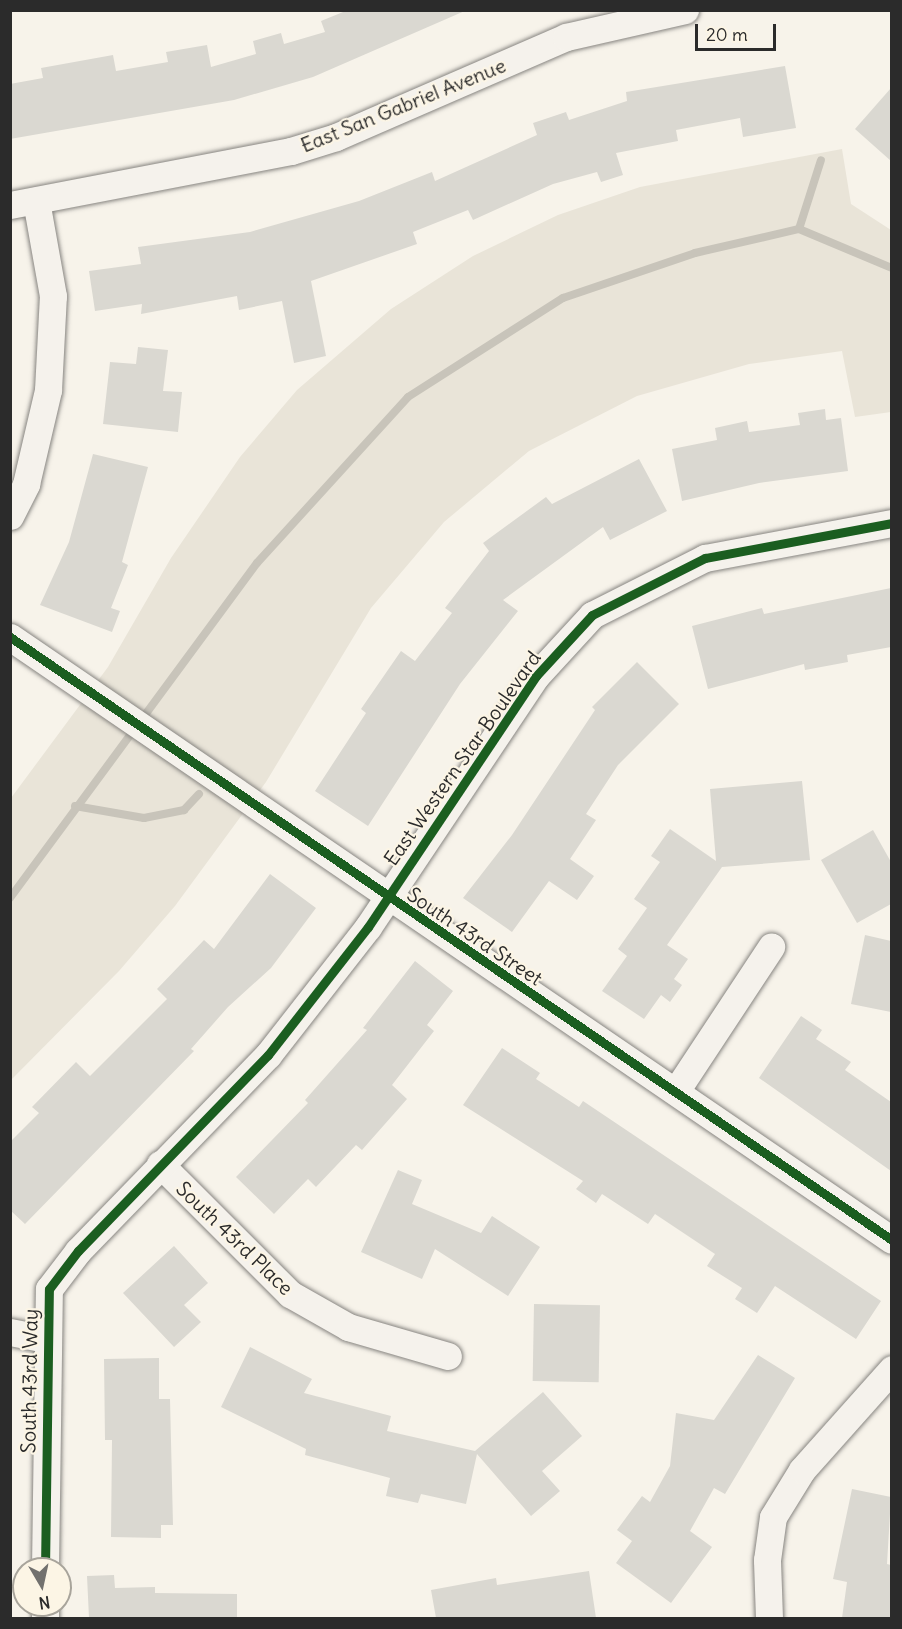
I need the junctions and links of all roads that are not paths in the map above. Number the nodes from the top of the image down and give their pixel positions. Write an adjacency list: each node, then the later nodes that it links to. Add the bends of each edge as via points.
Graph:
1 (685, 10): 2 (street, East San Gabriel Avenue)
2 (649, 13): 3 (street, East San Gabriel Avenue, via 566,37 336,137 291,151)
3 (23, 203): 4 (street, via 53,296 48,390 27,484)
4 (10, 516)
5 (891, 523): 7 (street, East Western Star Boulevard, via 705,558 592,615 536,676)
6 (10, 638): 7 (street, South 43rd Street)
7 (387, 899): 9 (street, South 43rd Street); 10 (street, East Western Star Boulevard, via 268,1055)
8 (771, 947): 9 (street)
9 (676, 1091): 11 (street, South 43rd Street)
10 (160, 1164): 13 (street, South 43rd Way, via 49,1289); 14 (street, South 43rd Place, via 290,1294 348,1327)
11 (891, 1240)
12 (10, 1332): 13 (street, South 43rd Way)
13 (47, 1339): 16 (street, South 43rd Way)
14 (448, 1356)
15 (891, 1369): 17 (street, via 802,1470 773,1517 766,1560)
16 (45, 1557)
17 (769, 1618)

